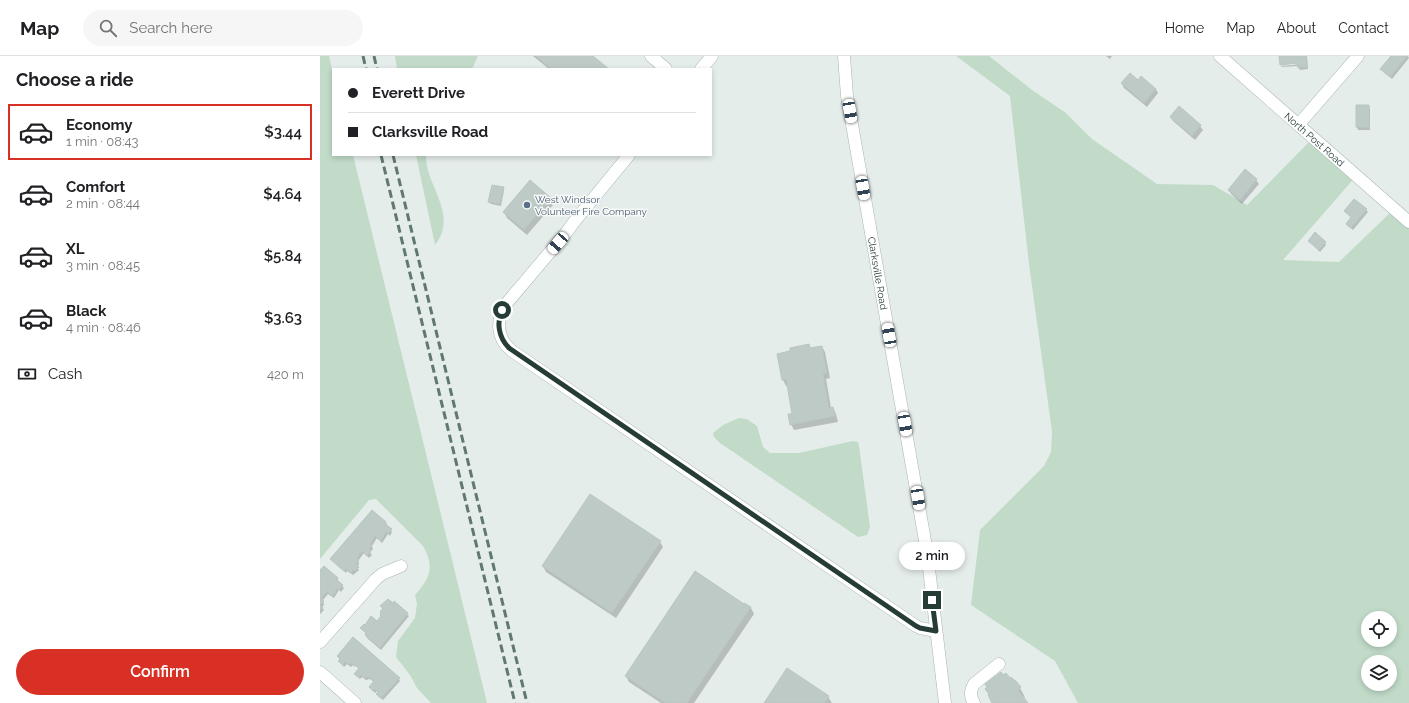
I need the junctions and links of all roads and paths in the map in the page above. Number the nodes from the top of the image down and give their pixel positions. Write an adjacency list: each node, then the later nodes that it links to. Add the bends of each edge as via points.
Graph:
1 (651, 56): 6 (street)
2 (712, 56): 7 (street)
3 (844, 56): 12 (street, Clarksville Road, via 847,96 922,523)
4 (1220, 56): 8 (street, North Post Road)
5 (1358, 56): 8 (street)
6 (665, 68)
7 (702, 68)
8 (1298, 124): 10 (street, North Post Road)
9 (628, 156): 12 (street, via 506,304 498,321 502,340 512,351 850,582 916,626)
10 (1409, 222)
11 (401, 566): 13 (street, via 376,579)
12 (936, 631): 17 (street, Clarksville Road)
13 (320, 642)
14 (999, 664): 18 (street, via 974,684 971,695)
15 (320, 672): 16 (street)
16 (355, 703)
17 (944, 703)
18 (974, 703)

